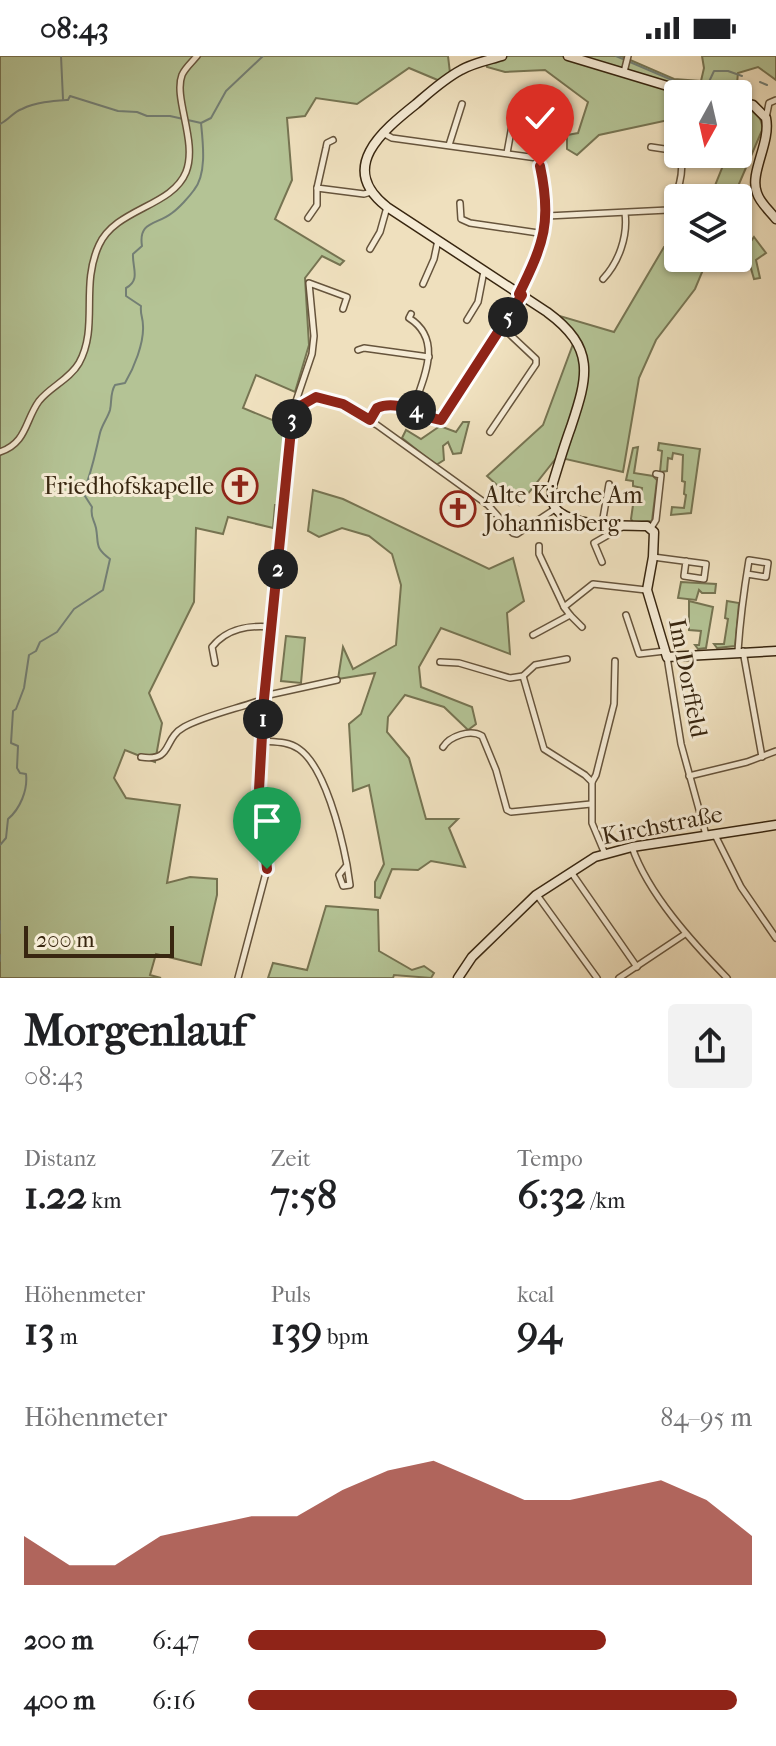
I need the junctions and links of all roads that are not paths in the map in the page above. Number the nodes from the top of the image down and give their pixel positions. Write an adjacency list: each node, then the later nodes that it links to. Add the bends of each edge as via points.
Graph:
1 (197, 56): 44 (street, via 182,74 180,86 189,160 182,178 101,240 88,292 88,339 77,368 39,401 18,441)
2 (502, 56): 12 (street, via 462,69)
3 (568, 56): 5 (street)
4 (628, 56): 5 (street)
5 (624, 68): 6 (street)
6 (664, 83)
7 (776, 100): 11 (street, via 769,103)
8 (462, 104): 14 (street)
9 (752, 105): 11 (street)
10 (515, 109): 17 (street)
11 (766, 118): 26 (street, via 755,189)
12 (382, 133): 14 (street); 20 (street, via 370,149 365,173)
13 (333, 140): 19 (street, via 327,143)
14 (449, 145): 17 (street)
15 (651, 147): 16 (street)
16 (664, 150)
17 (507, 153): 24 (street, via 537,158)
18 (682, 168): 23 (street, via 668,210)
19 (317, 188): 20 (street); 25 (street, via 317,205)
20 (371, 192): 22 (street)
21 (460, 203): 27 (street, via 461,219 470,223)
22 (387, 207): 28 (street); 29 (street)
23 (625, 213): 24 (street); 31 (street, via 624,238)
24 (547, 216): 27 (street)
25 (308, 218)
26 (776, 219)
27 (545, 234): 33 (street)
28 (438, 240): 30 (street); 32 (street)
29 (370, 249)
30 (484, 271): 33 (street); 36 (street, via 478,302)
31 (603, 279)
32 (423, 284)
33 (520, 295): 37 (street); 47 (street, via 569,331 581,349 585,369 580,404 552,486)
34 (343, 309): 41 (street, via 347,297 309,283 312,354)
35 (411, 314): 39 (street, via 428,340)
36 (467, 320)
37 (502, 327): 40 (street, via 441,420); 43 (street, via 536,364)
38 (358, 350): 39 (street)
39 (429, 357): 40 (street)
40 (413, 409): 42 (street, via 381,405)
41 (293, 410): 42 (street, via 316,397 343,404); 60 (street)
42 (370, 420): 47 (street, via 488,505 513,533)
43 (490, 432)
44 (0, 452)
45 (656, 474): 50 (street, Im Dorffeld, via 661,475)
46 (609, 484): 48 (street)
47 (555, 509): 48 (street)
48 (602, 525): 49 (street)
49 (623, 527): 50 (street); 54 (street, via 594,543)
50 (651, 528): 52 (street, Im Dorffeld)
51 (539, 546): 57 (street)
52 (653, 557): 53 (street); 56 (street, Im Dorffeld)
53 (686, 561): 53 (street, via 684,576 704,579 706,564)
54 (602, 562)
55 (747, 574): 55 (street, via 749,560 768,563 766,577); 63 (street)
56 (647, 590): 57 (street, via 593,584); 65 (street, Im Dorffeld)
57 (564, 607): 58 (street)
58 (570, 615): 61 (street); 62 (street)
59 (626, 615): 65 (street, via 639,654)
60 (272, 627): 69 (street, via 253,626 221,636 212,647); 72 (street)
61 (582, 627)
62 (533, 635)
63 (740, 651): 64 (street); 65 (street); 77 (street)
64 (776, 651)
65 (666, 654): 78 (street, Im Dorffeld)
66 (567, 659): 70 (street, via 535,665)
67 (615, 661): 79 (street, via 614,704)
68 (440, 662): 70 (street, via 503,677)
69 (215, 663)
70 (523, 676): 79 (street, via 544,749)
71 (337, 680): 72 (street)
72 (264, 698): 73 (street); 76 (street, via 183,727 161,756)
73 (262, 741): 85 (street, via 291,744 306,755 322,781); 92 (street, via 259,790 267,869)
74 (443, 747): 80 (street, via 468,733 482,736 511,812)
75 (776, 751): 77 (street)
76 (141, 757)
77 (762, 757): 78 (street)
78 (689, 776): 82 (street, Im Dorffeld)
79 (592, 782): 80 (street)
80 (591, 804): 84 (street, via 594,831)
81 (776, 825): 82 (street, Kirchstraße)
82 (710, 834): 83 (street, Kirchstraße); 88 (street, Im Dorffeld)
83 (632, 847): 84 (street, Kirchstraße); 89 (street)
84 (605, 854): 86 (street, Kirchstraße)
85 (347, 865)
86 (570, 871): 87 (street, Kirchstraße); 91 (street)
87 (536, 895): 93 (street, Kirchstraße, via 472,957); 94 (street)
88 (773, 928): 90 (street, Im Dorffeld)
89 (685, 934): 91 (street); 96 (street)
90 (776, 938)
91 (637, 967): 95 (street)
92 (238, 978)
93 (458, 978)
94 (597, 978)
95 (619, 978)
96 (727, 978)

